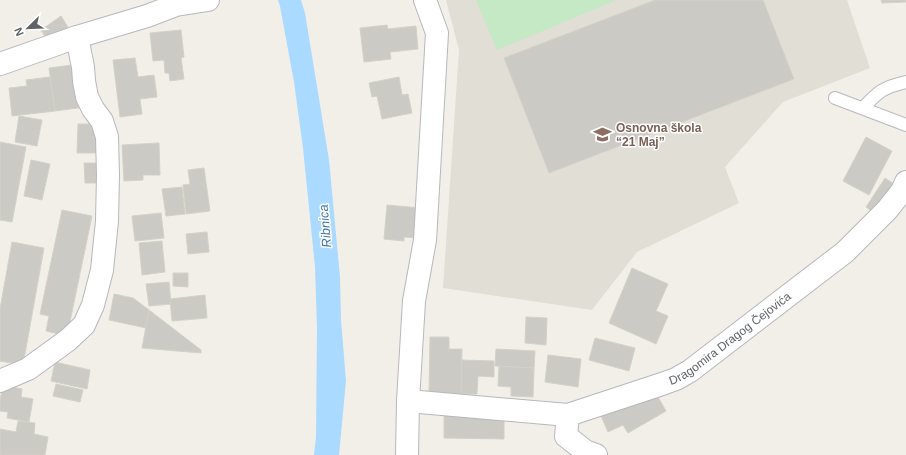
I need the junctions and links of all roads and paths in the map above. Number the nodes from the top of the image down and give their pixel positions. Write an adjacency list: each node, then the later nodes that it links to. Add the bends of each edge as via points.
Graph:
1 (208, 0): 3 (street, via 176,5)
2 (426, 0): 11 (street, via 437,33 425,240 414,301)
3 (77, 37): 4 (street); 10 (street, via 87,97 102,121 107,137 107,222 102,270 93,305 84,325 68,340 28,368)
4 (0, 64)
5 (906, 82): 7 (lane, via 884,88)
6 (835, 98): 7 (lane)
7 (863, 108): 8 (lane)
8 (906, 125)
9 (906, 182): 12 (street, Dragomira Dragog Čejovića, via 887,210 845,252 690,371)
10 (0, 381)
11 (408, 401): 12 (street); 13 (street)
12 (564, 436): 14 (street, via 585,451)
13 (407, 455)
14 (596, 455)

